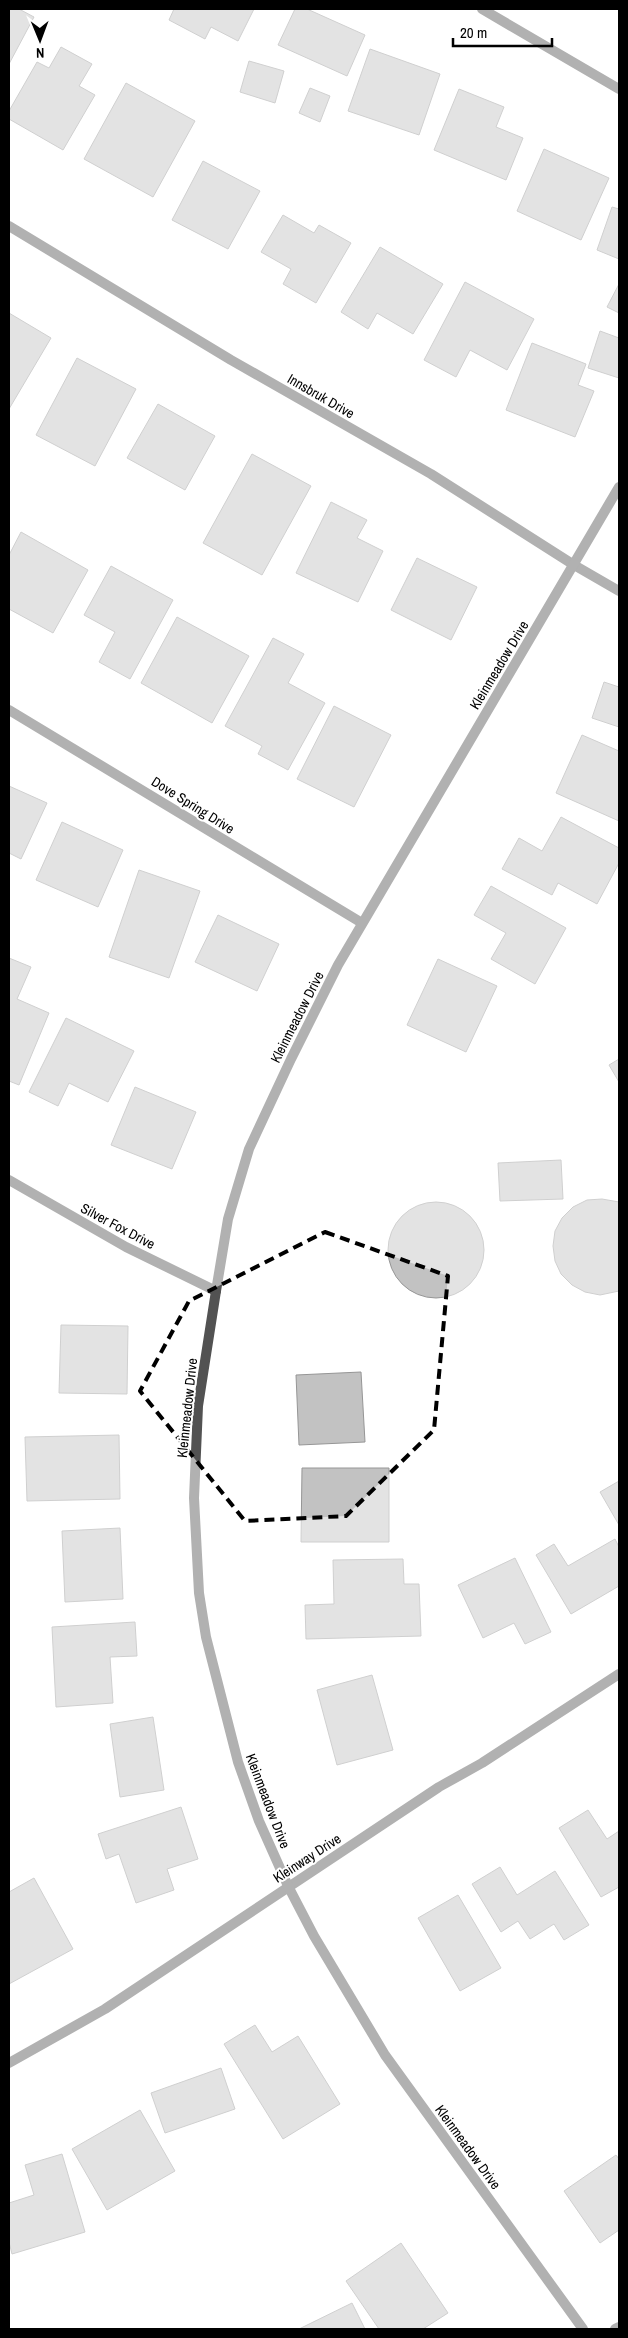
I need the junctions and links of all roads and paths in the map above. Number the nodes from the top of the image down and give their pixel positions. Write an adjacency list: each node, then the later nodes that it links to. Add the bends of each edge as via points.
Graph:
1 (482, 9): 2 (street)
2 (619, 89)
3 (9, 226): 5 (street, Innsbruk Drive, via 231,360 431,474)
4 (619, 487): 5 (street, Kleinmeadow Drive)
5 (574, 565): 6 (street, Innsbruk Drive); 8 (street, Kleinmeadow Drive)
6 (619, 591)
7 (9, 710): 8 (street, Dove Spring Drive)
8 (362, 923): 10 (street, Kleinmeadow Drive, via 338,965 249,1149 228,1219)
9 (9, 1180): 10 (street, Silver Fox Drive, via 126,1247)
10 (216, 1291): 12 (street, Kleinmeadow Drive, via 198,1406 194,1498 199,1593 206,1637 238,1762 259,1821)
11 (619, 1674): 12 (street, Kleinway Drive)
12 (288, 1886): 13 (street, Kleinway Drive, via 106,2008); 15 (street, Kleinmeadow Drive, via 385,2055)
13 (9, 2064)
14 (619, 2327): 16 (street)
15 (583, 2329)
16 (615, 2329)

